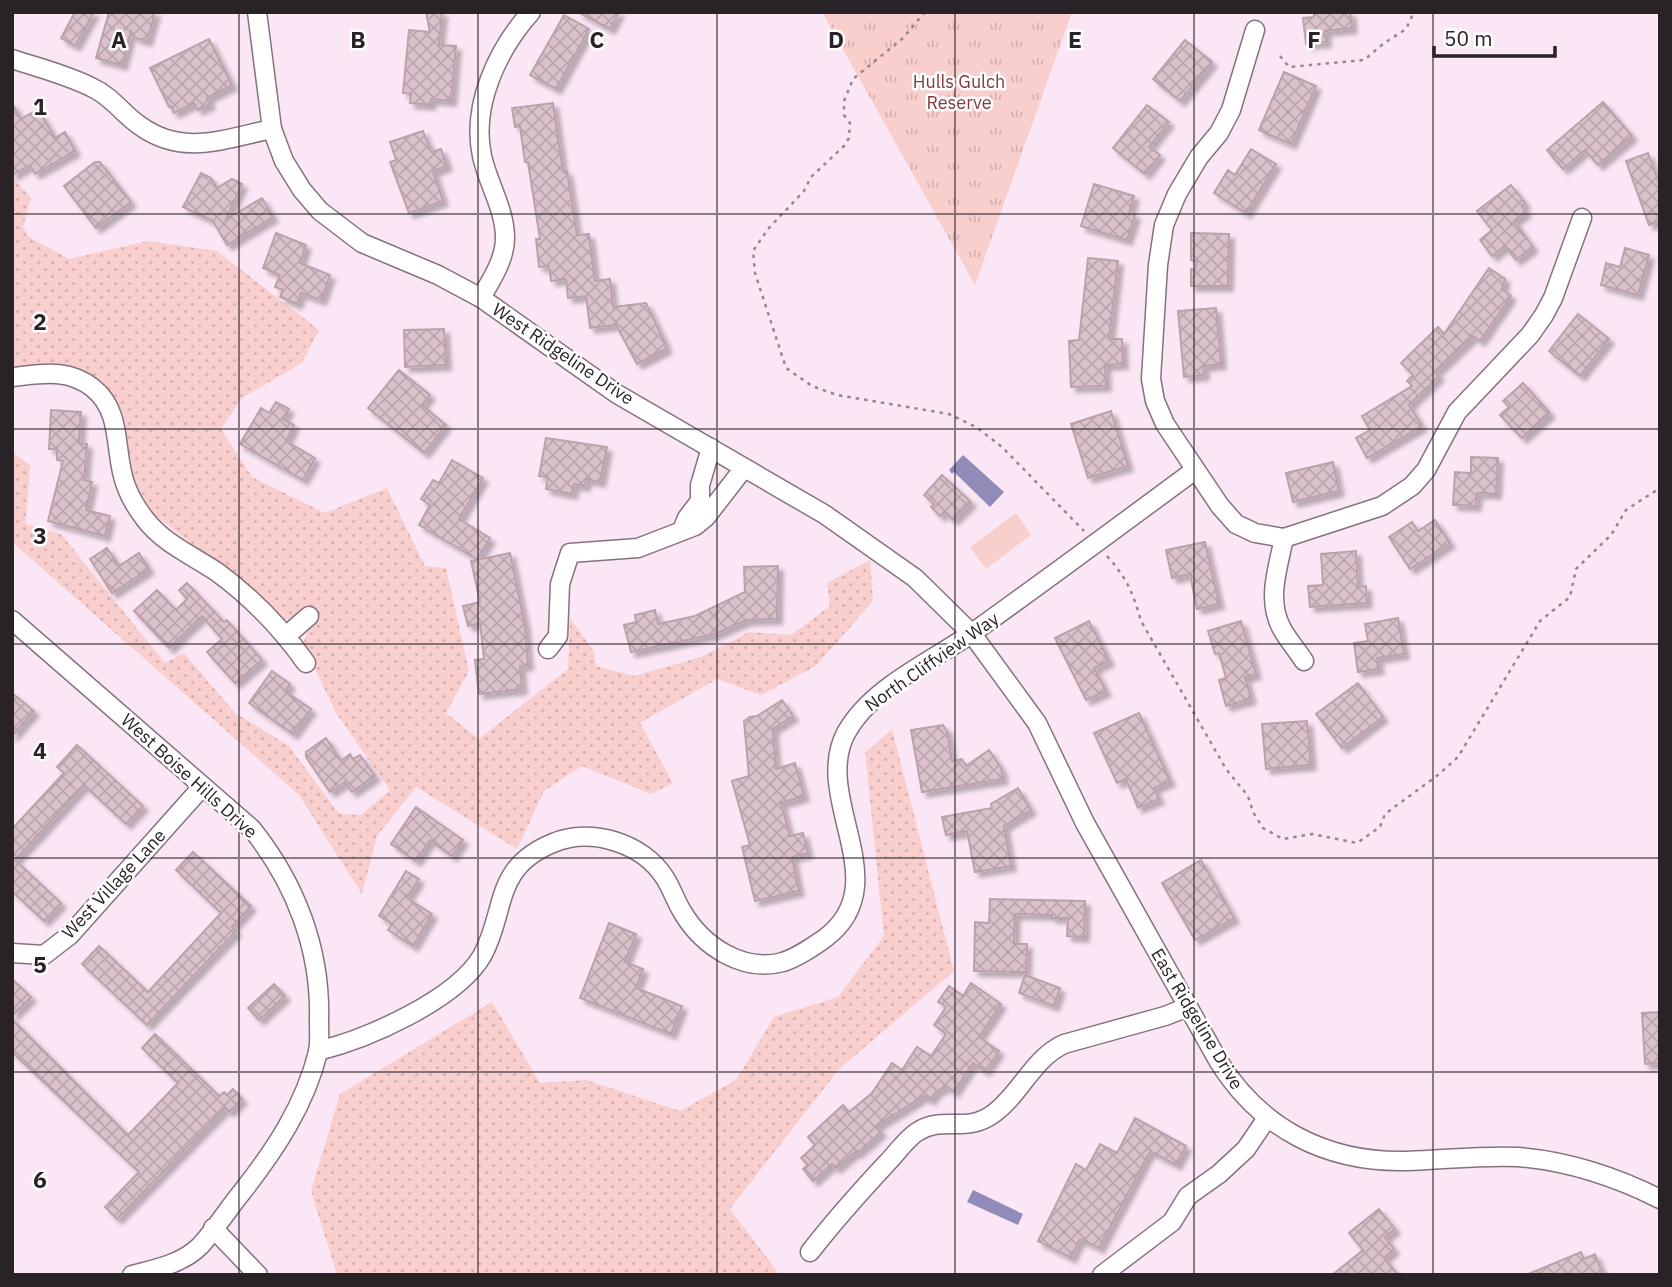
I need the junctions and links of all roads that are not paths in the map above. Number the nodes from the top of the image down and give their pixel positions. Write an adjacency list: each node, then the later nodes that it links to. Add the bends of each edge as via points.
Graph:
1 (257, 12): 5 (street, West Ridgeline Drive)
2 (531, 12): 7 (street, via 494,69 481,107 482,155 503,217 505,241 500,264)
3 (1255, 30): 11 (street, via 1231,110 1177,194 1164,225 1158,265 1151,379 1165,424)
4 (12, 59): 5 (street, via 95,88 158,138 179,144 210,143)
5 (272, 130): 7 (street, West Ridgeline Drive, via 284,161 320,211 362,243)
6 (1582, 218): 15 (street, via 1544,315 1457,412 1426,470 1412,486 1382,506)
7 (481, 298): 9 (street, West Ridgeline Drive, via 617,394)
8 (12, 377): 19 (street, via 70,374 103,397 111,411 126,486 145,519 166,540 217,573)
9 (710, 448): 10 (street, West Ridgeline Drive); 12 (street)
10 (744, 468): 13 (street); 18 (street, West Ridgeline Drive, via 824,514 915,578)
11 (1195, 470): 15 (street, via 1236,524 1255,533); 18 (street, North Cliffview Way)
12 (701, 491): 13 (street); 14 (street)
13 (718, 501): 14 (street, via 695,526)
14 (682, 530): 20 (street, via 638,548 570,553 560,584 558,636)
15 (1283, 537): 21 (street, via 1273,596 1275,611)
16 (309, 617): 19 (street)
17 (12, 620): 23 (street, West Boise Hills Drive)
18 (972, 634): 25 (street, East Ridgeline Drive, via 1037,723 1085,822); 26 (street, North Cliffview Way, via 873,699 844,737 839,789 856,883 848,912 832,933 809,950 765,965 721,952 700,937 651,861 629,846 604,838 569,837 537,850 510,878 481,956 465,977 439,997 366,1036)
19 (286, 636): 22 (street)
20 (548, 649)
21 (1304, 661)
22 (306, 663)
23 (202, 787): 24 (street, West Village Lane, via 70,935 44,955); 26 (street, West Boise Hills Drive, via 270,852 299,907 320,991)
24 (12, 953)
25 (1188, 1007): 27 (street, East Ridgeline Drive, via 1231,1080); 30 (street, via 1065,1044 1050,1051 982,1121 935,1124 916,1133 839,1214)
26 (318, 1051): 29 (street, West Boise Hills Drive, via 284,1134)
27 (1267, 1118): 28 (street, East Ridgeline Drive, via 1318,1147 1345,1155 1404,1161 1520,1157 1596,1172); 33 (street, via 1246,1149 1188,1196 1172,1222)
28 (1660, 1199)
29 (213, 1228): 31 (street, West Boise Hills Drive, via 199,1247 180,1260); 32 (street)
30 (810, 1252)
31 (132, 1275)
32 (258, 1275)
33 (1102, 1275)

